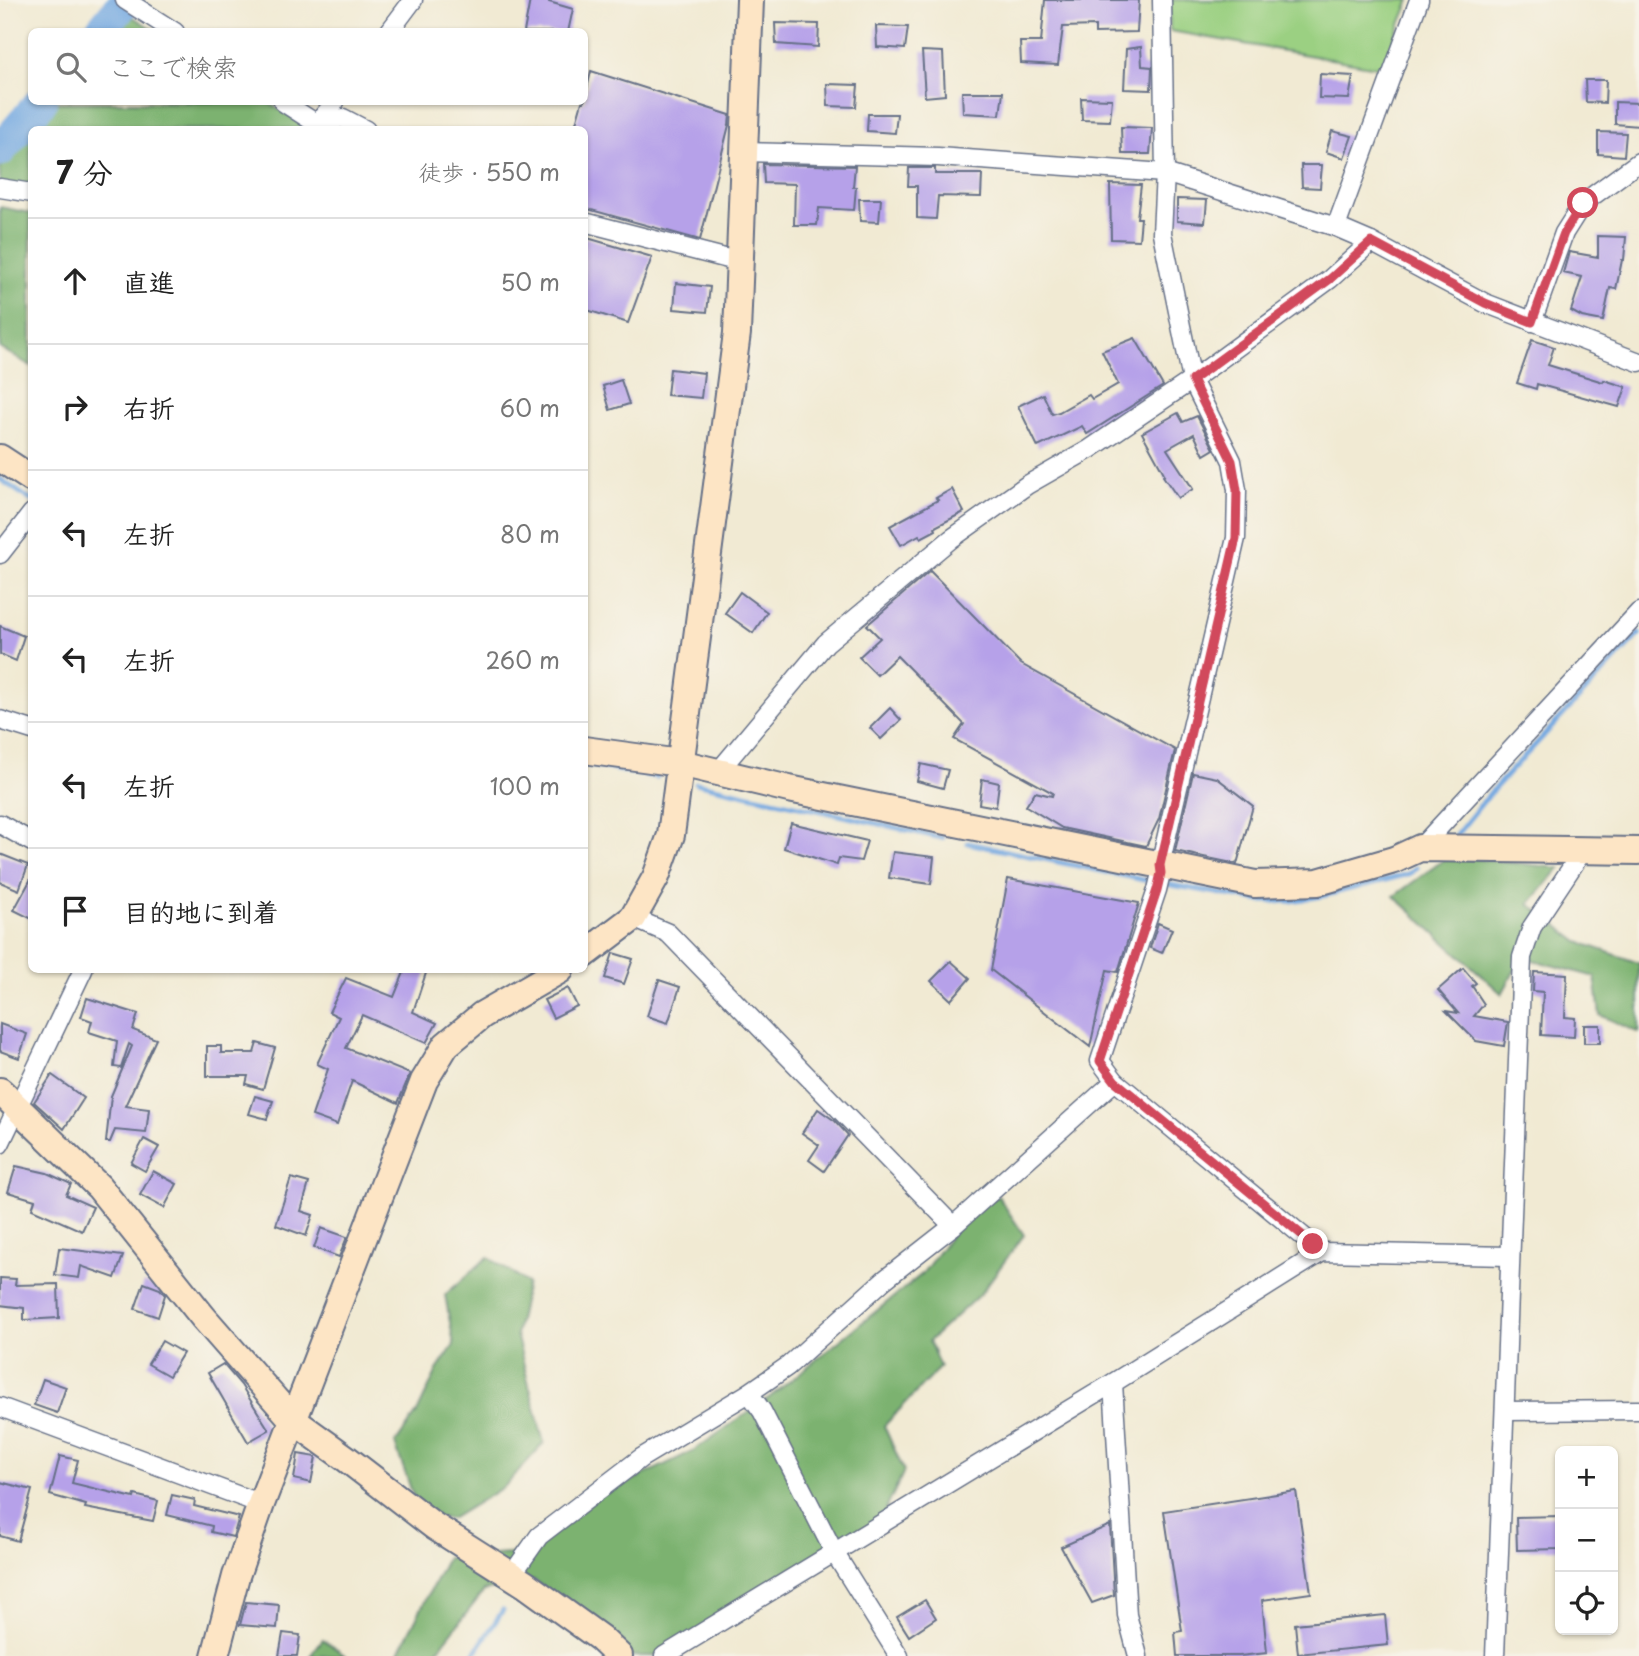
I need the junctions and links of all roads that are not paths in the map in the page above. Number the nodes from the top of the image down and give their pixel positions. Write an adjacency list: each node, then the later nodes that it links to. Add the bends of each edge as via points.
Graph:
1 (413, 0): 7 (street)
2 (750, 0): 14 (street)
3 (1162, 0): 16 (street)
4 (1419, 0): 20 (street)
5 (128, 2): 6 (street)
6 (168, 28)
7 (392, 28)
8 (287, 105): 10 (street)
9 (333, 105): 11 (street)
10 (314, 126)
11 (316, 126)
12 (318, 126): 13 (street, via 343,118)
13 (358, 126)
14 (744, 152): 16 (street, via 938,157); 22 (street)
15 (1639, 162): 23 (street, via 1583,203 1564,233)
16 (1166, 173): 20 (street); 25 (street, via 1162,233)
17 (0, 188): 18 (street)
18 (28, 192)
19 (588, 223): 22 (street)
20 (1336, 226): 21 (street)
21 (1371, 242): 23 (street, via 1485,303); 25 (street, via 1330,279)
22 (740, 262): 34 (street, via 737,333)
23 (1532, 322): 24 (street)
24 (1639, 362)
25 (1192, 380): 35 (street, via 951,539 826,643); 41 (street, via 1232,461 1236,538)
26 (0, 458): 27 (street)
27 (28, 476)
28 (28, 518): 29 (street)
29 (0, 554)
30 (1639, 612): 38 (street)
31 (0, 720): 32 (street)
32 (28, 729)
33 (588, 751): 34 (street)
34 (680, 763): 35 (street); 42 (street, via 671,835 656,877)
35 (718, 772): 41 (street)
36 (0, 824): 37 (street)
37 (28, 840)
38 (1420, 848): 39 (street); 41 (street, via 1318,882 1255,884)
39 (1584, 849): 40 (street); 51 (street, via 1532,927 1522,957)
40 (1639, 851)
41 (1159, 876): 46 (street, via 1100,1061)
42 (633, 918): 43 (street); 49 (street, via 668,933)
43 (588, 952)
44 (81, 973): 47 (street)
45 (555, 973): 57 (street, via 482,1015 446,1045 424,1081)
46 (1115, 1081): 49 (street); 50 (street)
47 (9, 1099): 48 (street); 57 (street, via 99,1187)
48 (0, 1144)
49 (953, 1226): 53 (street, via 788,1366)
50 (1322, 1252): 51 (street); 52 (street)
51 (1509, 1256): 56 (street)
52 (1113, 1383): 59 (street); 65 (street, via 1127,1615)
53 (749, 1393): 59 (street); 60 (street, via 641,1458 539,1536)
54 (0, 1407): 58 (street)
55 (1639, 1410): 56 (street)
56 (1506, 1411): 66 (street)
57 (293, 1420): 58 (street); 60 (street, via 434,1526)
58 (261, 1504): 61 (street)
59 (834, 1552): 63 (street); 64 (street)
60 (511, 1576): 62 (street)
61 (215, 1656)
62 (619, 1656)
63 (664, 1656)
64 (899, 1656)
65 (1138, 1656)
66 (1495, 1656)

